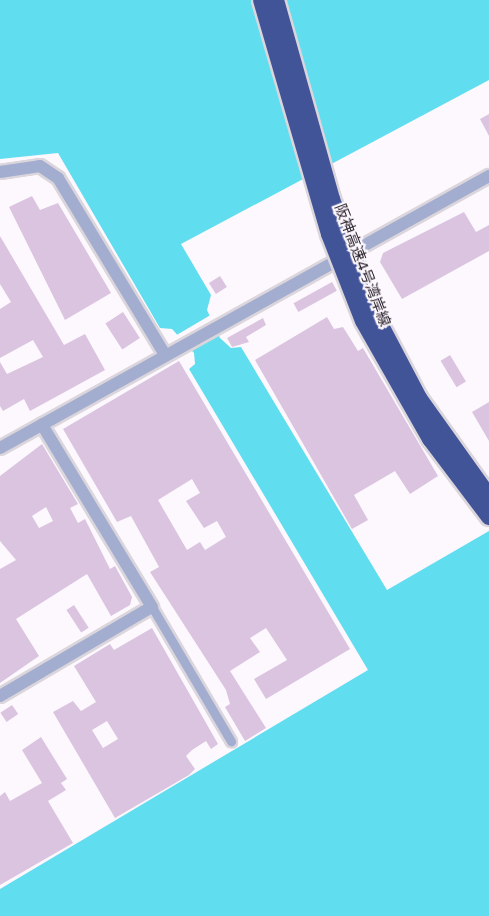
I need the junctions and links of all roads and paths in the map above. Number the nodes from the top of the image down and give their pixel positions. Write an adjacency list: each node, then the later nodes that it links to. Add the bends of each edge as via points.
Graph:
1 (261, 0): 9 (highway, 阪神高速4号湾岸線, bridge, via 329,234 363,321 430,439)
2 (276, 0): 8 (highway, 阪神高速4号湾岸線, bridge, via 332,199 376,316 418,398)
3 (0, 172): 5 (street, via 40,166 58,178)
4 (489, 176): 5 (street, via 220,322)
5 (165, 356): 6 (street)
6 (42, 425): 7 (street); 10 (street)
7 (0, 448)
8 (489, 496)
9 (489, 517)
10 (152, 607): 11 (street); 12 (street)
11 (0, 696)
12 (231, 741)

